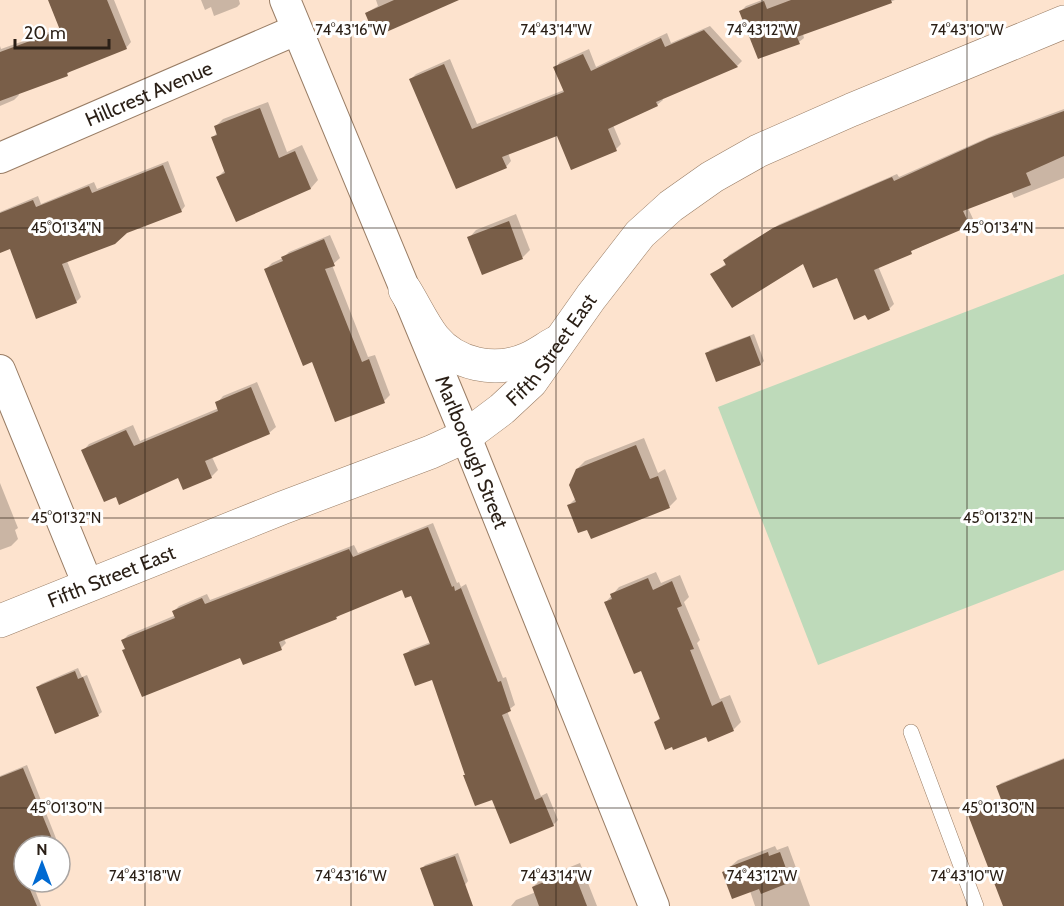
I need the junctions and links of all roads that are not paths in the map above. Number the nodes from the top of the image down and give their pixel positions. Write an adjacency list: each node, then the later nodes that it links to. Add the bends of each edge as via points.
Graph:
1 (285, 0): 3 (street, Marlborough Street)
2 (1064, 22): 6 (street, Fifth Street East, via 851,110 758,151 711,177 640,234)
3 (296, 30): 4 (street, Hillcrest Avenue); 5 (street, Marlborough Street)
4 (0, 158)
5 (405, 290): 6 (street, via 434,338 459,360 486,365 513,363 526,360); 8 (street, Marlborough Street)
6 (559, 340): 8 (street, Fifth Street East, via 531,382)
7 (0, 370): 9 (street)
8 (466, 436): 9 (street, Fifth Street East); 12 (street, Marlborough Street)
9 (88, 585): 10 (street, Fifth Street East)
10 (0, 621)
11 (911, 732): 13 (lane)
12 (654, 906)
13 (975, 906)

